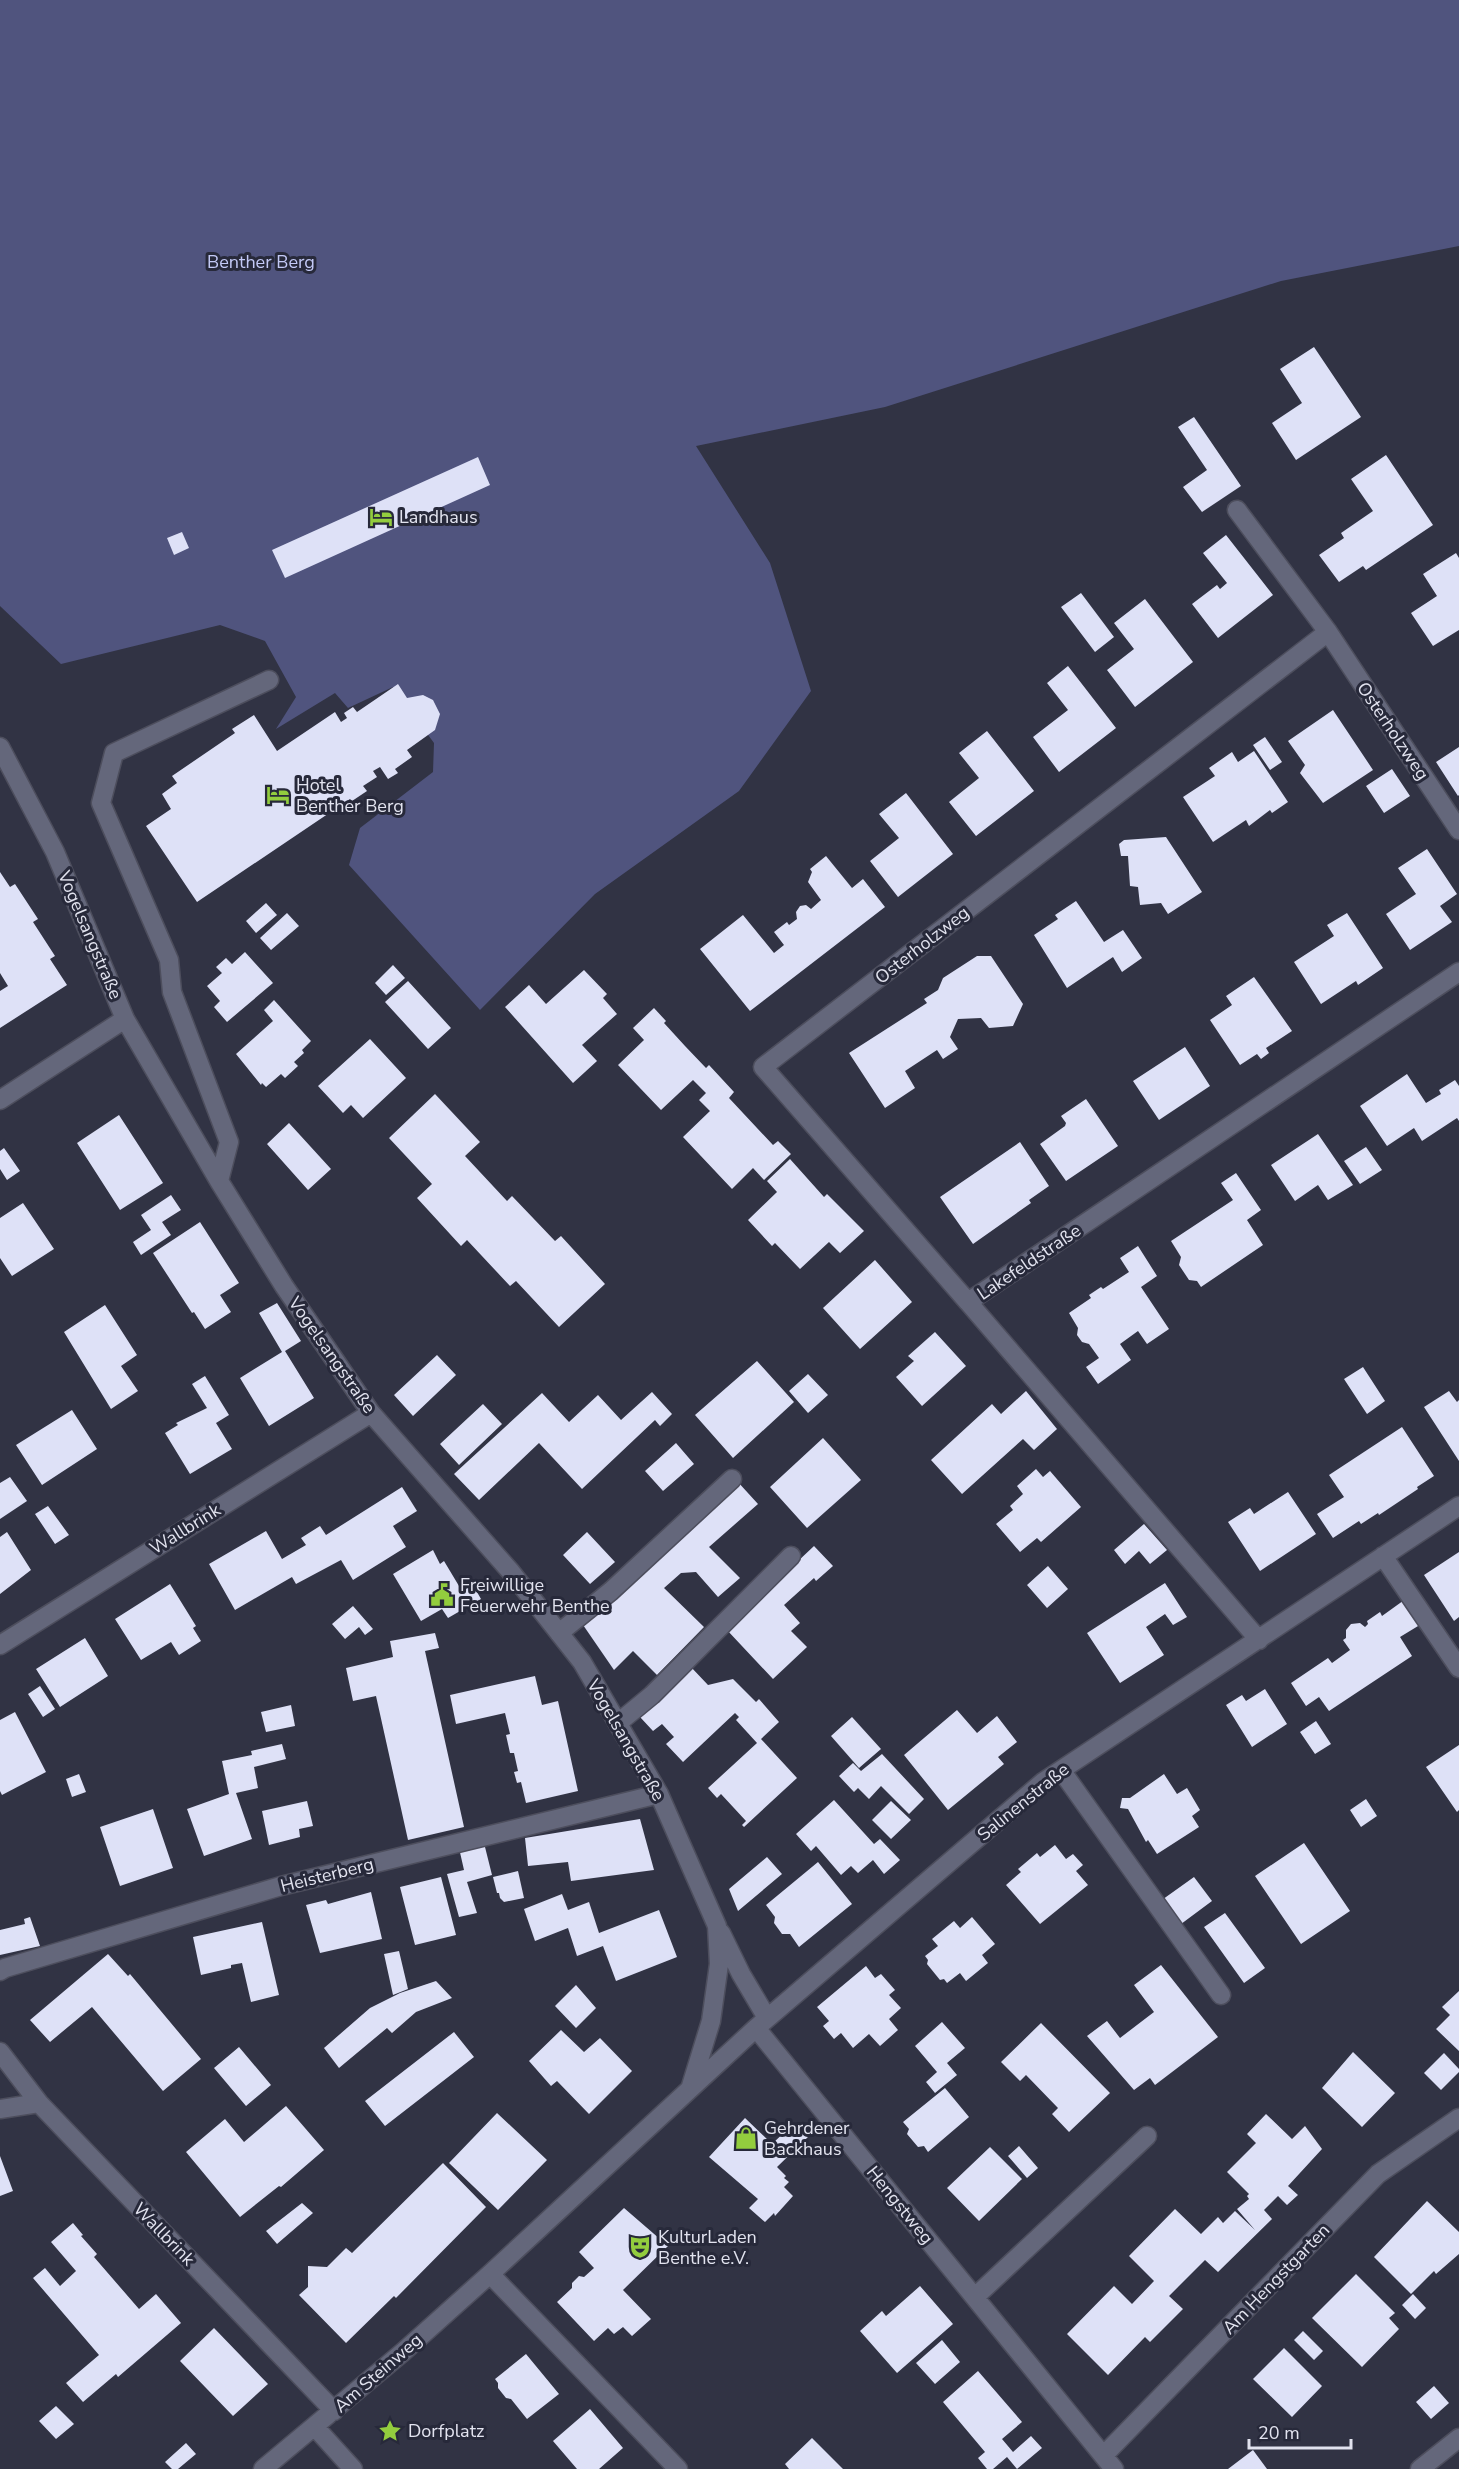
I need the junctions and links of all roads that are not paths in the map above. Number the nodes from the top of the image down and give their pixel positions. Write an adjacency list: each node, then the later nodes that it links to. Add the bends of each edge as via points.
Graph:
1 (1237, 510): 2 (street, Osterholzweg)
2 (1328, 632): 5 (street, Osterholzweg); 10 (street, Osterholzweg, via 763,1067)
3 (269, 680): 9 (street, via 114,753 101,803 170,960 172,992 229,1142)
4 (0, 747): 7 (street, Vogelsangstraße, via 55,852)
5 (1459, 830)
6 (1459, 972): 10 (street, Lakefeldstraße)
7 (125, 1018): 8 (street); 9 (street, Vogelsangstraße)
8 (0, 1100)
9 (219, 1181): 11 (street, Vogelsangstraße, via 284,1286)
10 (968, 1302): 17 (street, Lakefeldstraße)
11 (371, 1413): 16 (street, Vogelsangstraße, via 511,1572); 18 (street, Wallbrink)
12 (732, 1479): 16 (street, via 611,1591)
13 (1459, 1506): 15 (street, Salinenstraße)
14 (791, 1556): 20 (street, via 652,1695)
15 (1383, 1556): 17 (street, Salinenstraße); 19 (street)
16 (559, 1633): 20 (street, Vogelsangstraße, via 582,1662)
17 (1259, 1640): 21 (street, Salinenstraße)
18 (0, 1645)
19 (1459, 1668)
20 (618, 1723): 22 (street, Vogelsangstraße)
21 (1061, 1770): 25 (street); 26 (street, Salinenstraße)
22 (660, 1794): 23 (street, Vogelsangstraße); 24 (street, Heisterberg, via 281,1886)
23 (717, 1926): 26 (street, Vogelsangstraße); 28 (street, Vogelsangstraße, via 719,1964 711,2021)
24 (0, 1971)
25 (1221, 1995)
26 (762, 2023): 28 (street, Salinenstraße); 34 (street, Hengstweg)
27 (0, 2052): 29 (street, Wallbrink)
28 (691, 2086): 33 (street, Am Steinweg)
29 (39, 2103): 30 (street); 35 (street, Wallbrink)
30 (0, 2109)
31 (1459, 2118): 38 (street, Am Hengstgarten, via 1378,2174)
32 (1147, 2136): 34 (street)
33 (490, 2274): 35 (street, Am Steinweg); 41 (street)
34 (975, 2297): 38 (street, Hengstweg)
35 (334, 2411): 36 (street, Am Steinweg)
36 (315, 2427): 39 (street, Am Steinweg); 40 (street)
37 (1459, 2438): 42 (street)
38 (1109, 2462)
39 (263, 2469)
40 (353, 2469)
41 (678, 2469)
42 (1420, 2469)

